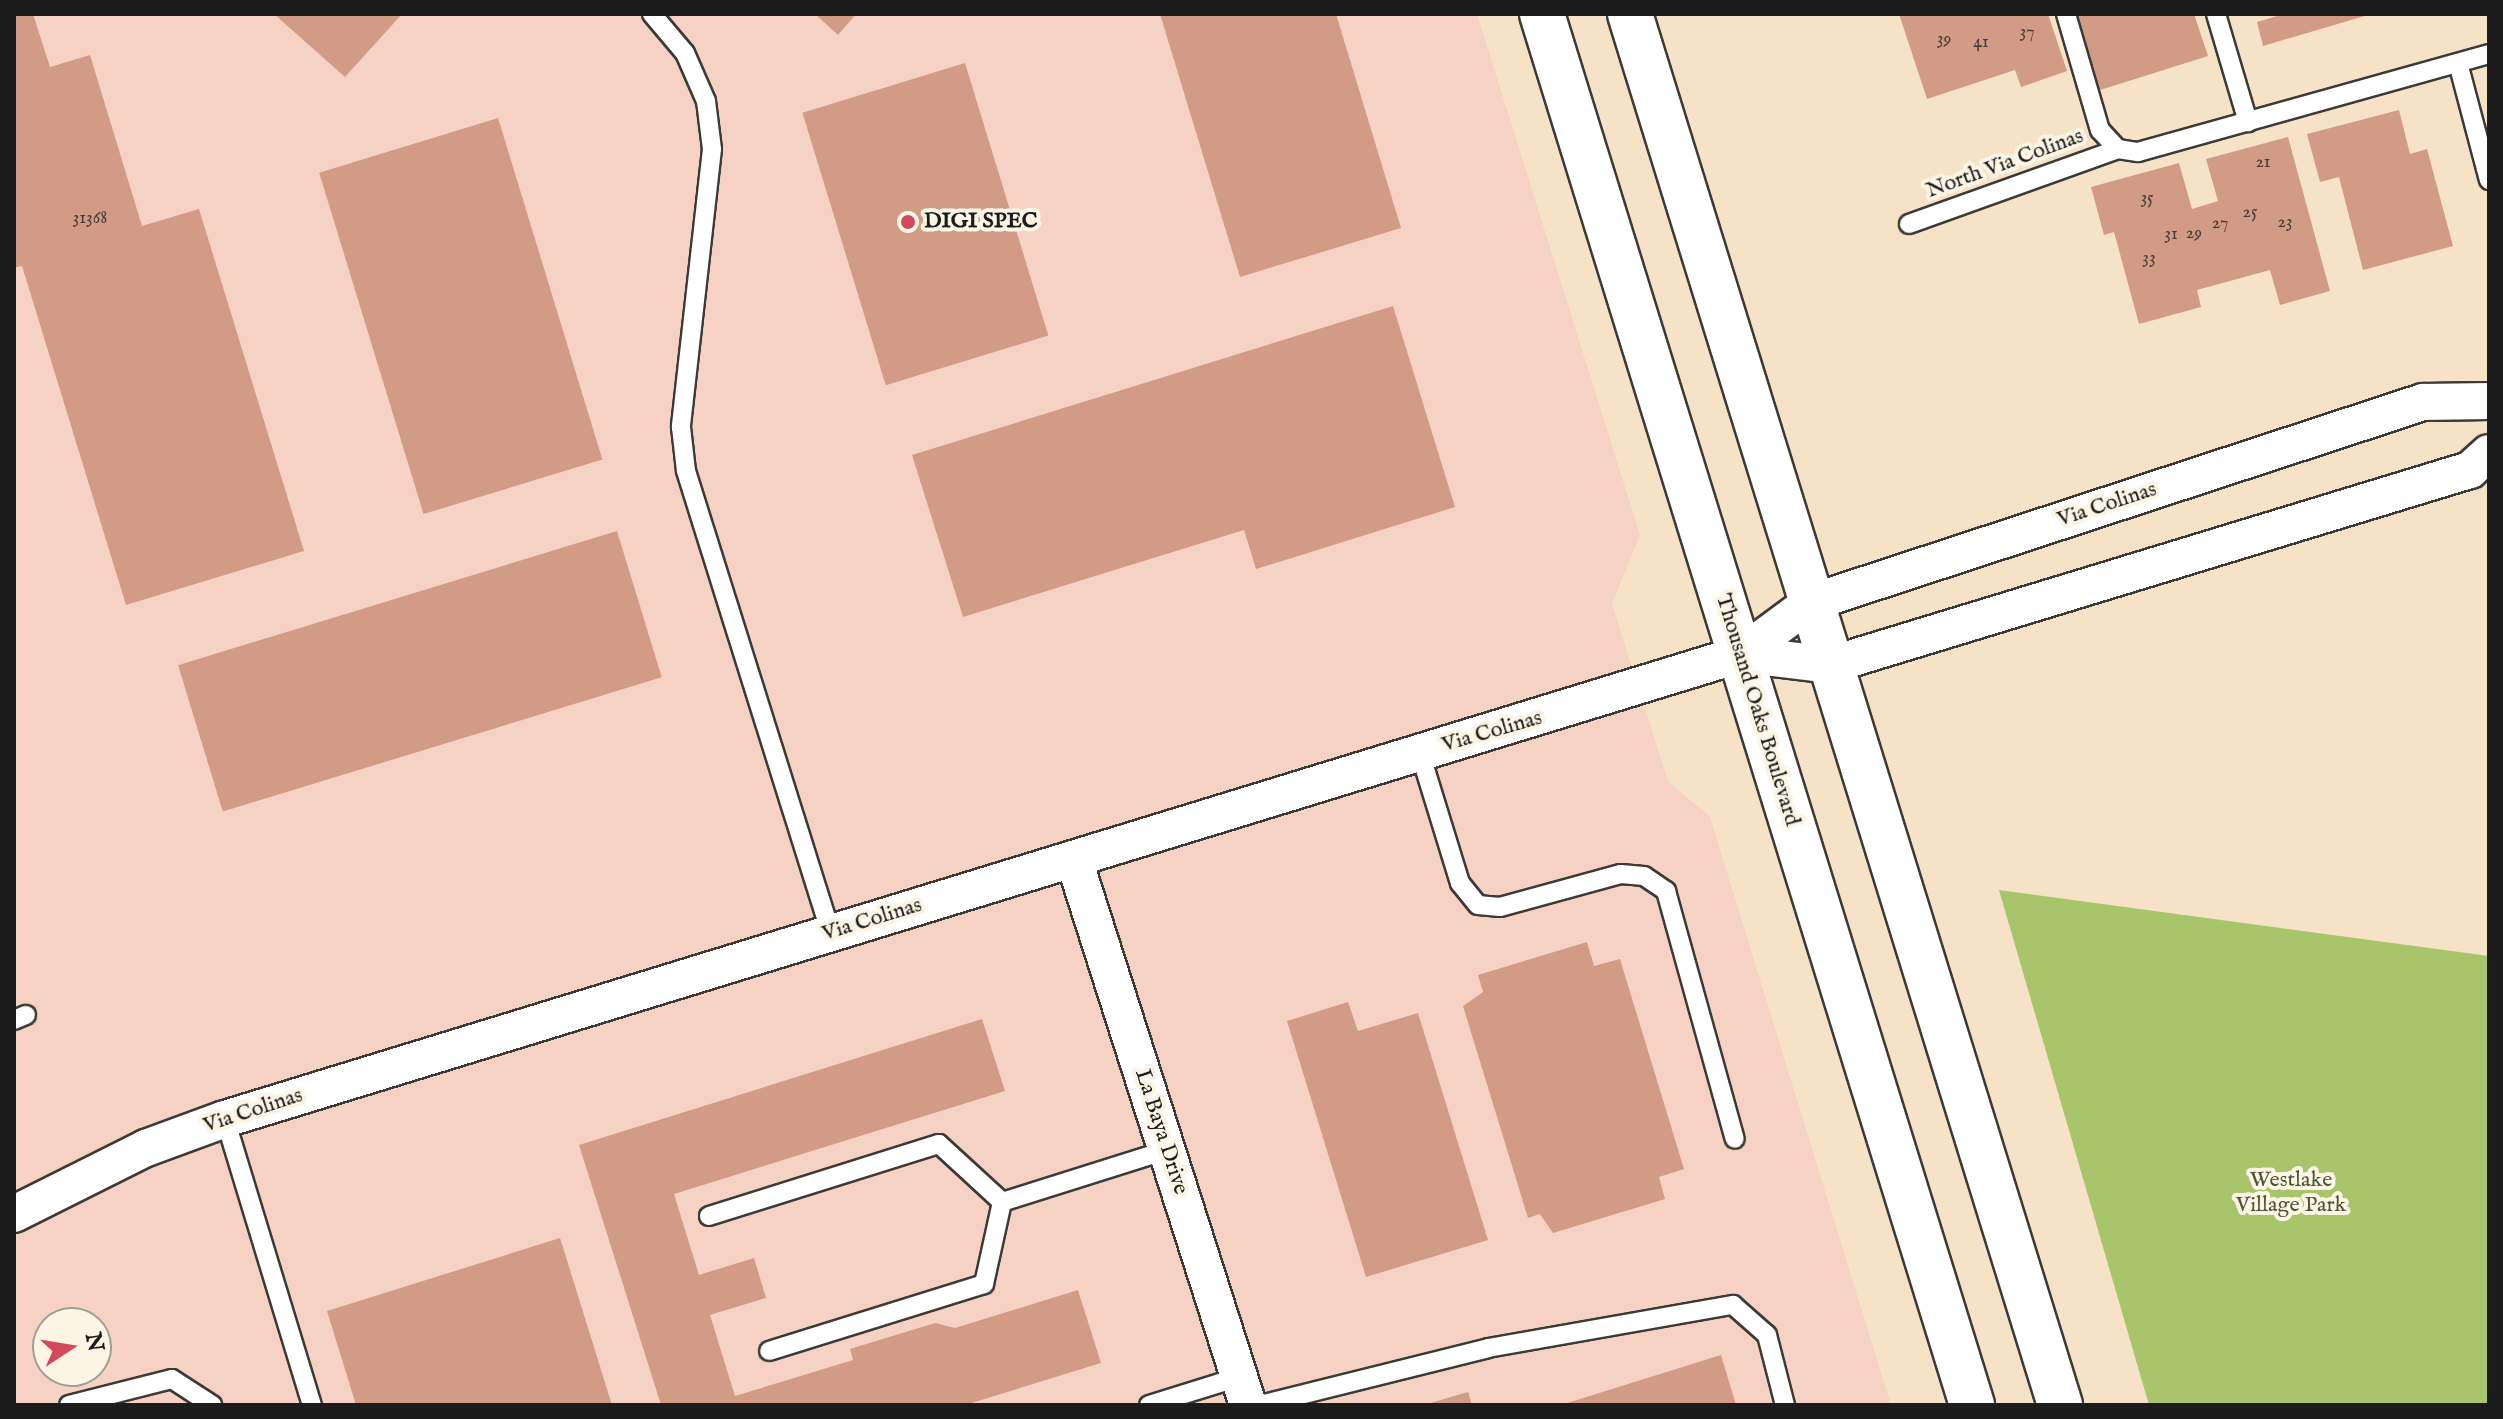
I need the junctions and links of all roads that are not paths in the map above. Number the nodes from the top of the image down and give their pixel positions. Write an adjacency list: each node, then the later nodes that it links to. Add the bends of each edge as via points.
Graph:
1 (652, 14): 19 (lane, via 685,53 706,101 712,149 681,427 686,471)
2 (1542, 14): 15 (main road, Thousand Oaks Boulevard)
3 (1630, 14): 14 (main road)
4 (2066, 14): 9 (lane, North Via Colinas, via 2100,130)
5 (2216, 14): 8 (lane)
6 (2489, 54): 7 (lane, North Via Colinas)
7 (2458, 63): 8 (lane, North Via Colinas); 10 (lane)
8 (2248, 122): 9 (lane, North Via Colinas, via 2155,151)
9 (2118, 149): 11 (lane, North Via Colinas)
10 (2489, 180)
11 (1909, 224)
12 (2489, 401): 14 (street, Via Colinas, via 2423,402)
13 (2489, 453): 16 (street, Via Colinas, via 2470,470)
14 (1810, 603): 15 (street, Via Colinas); 16 (main road)
15 (1741, 654): 16 (street, Via Colinas); 17 (street, Via Colinas); 33 (main road, Thousand Oaks Boulevard)
16 (1830, 665): 34 (main road)
17 (1420, 753): 18 (street, Via Colinas); 21 (lane, via 1460,883 1478,905 1500,907 1621,874 1644,876 1666,891)
18 (1074, 860): 19 (street, Via Colinas); 22 (street, La Baya Drive)
19 (831, 933): 20 (street, Via Colinas)
20 (225, 1119): 24 (street, Via Colinas, via 146,1148); 30 (lane)
21 (1735, 1139)
22 (1167, 1150): 23 (lane); 27 (street, La Baya Drive)
23 (1002, 1202): 25 (lane, via 939,1144); 26 (lane, via 984,1284)
24 (14, 1214)
25 (709, 1216)
26 (769, 1351)
27 (1249, 1396): 31 (lane); 32 (lane, via 1733,1305 1767,1335)
28 (69, 1405): 29 (lane, via 172,1379)
29 (212, 1405)
30 (312, 1405)
31 (1149, 1405)
32 (1785, 1405)
33 (1972, 1405)
34 (2060, 1405)

